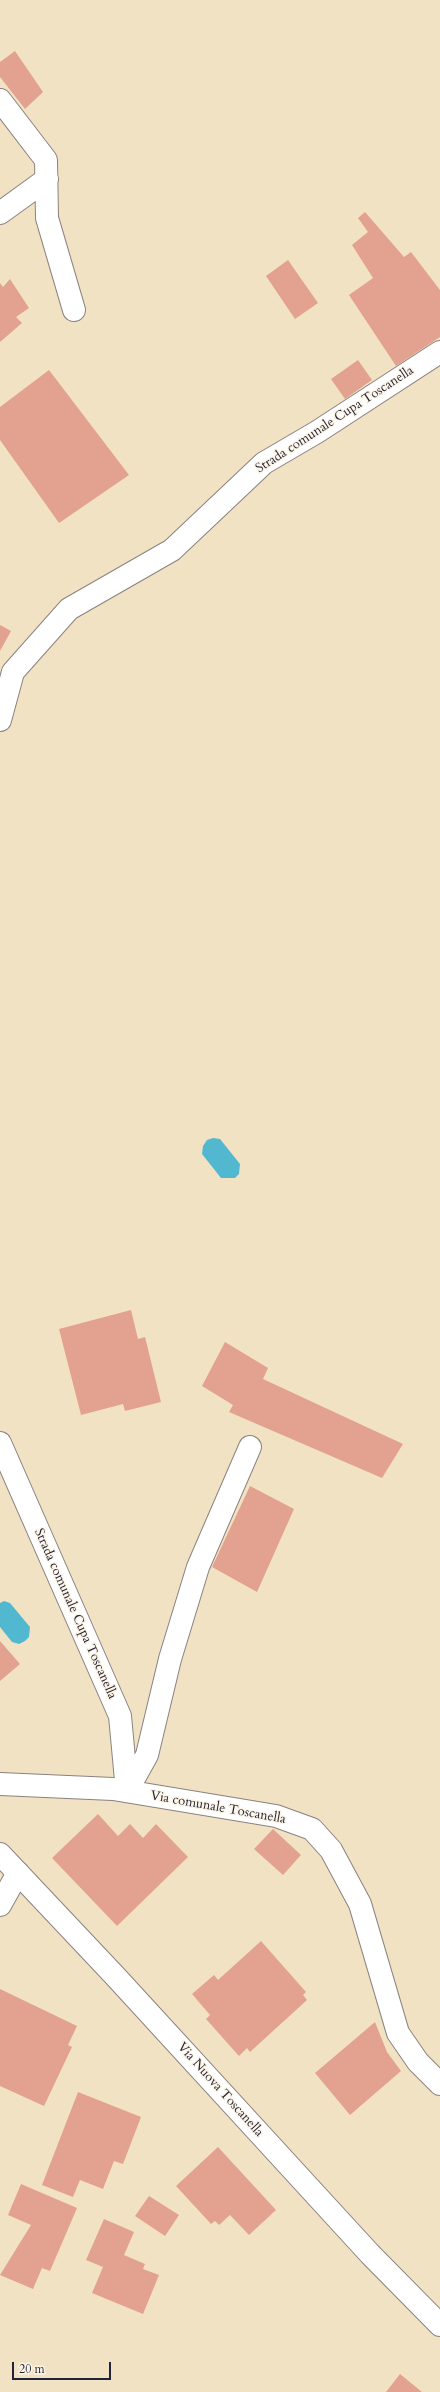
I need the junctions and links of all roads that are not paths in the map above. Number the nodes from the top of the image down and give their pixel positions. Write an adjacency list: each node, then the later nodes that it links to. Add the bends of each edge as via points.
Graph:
1 (0, 100): 2 (street, via 46,160)
2 (47, 179): 3 (street); 4 (street, via 47,218)
3 (0, 214)
4 (74, 310)
5 (440, 352): 6 (street, Strada comunale Cupa Toscanella, via 317,432 264,463 172,550 69,609 13,672)
6 (0, 720)
7 (0, 1443): 10 (street, Strada comunale Cupa Toscanella, via 120,1716)
8 (250, 1447): 10 (street, via 198,1567 170,1659 147,1755)
9 (0, 1784): 10 (street, Via comunale Toscanella)
10 (127, 1792): 14 (street, Via comunale Toscanella, via 276,1816 312,1829 331,1850 360,1904 398,2033 418,2062)
11 (0, 1854): 12 (street, Via Nuova Toscanella)
12 (18, 1873): 13 (street); 15 (street, Via Nuova Toscanella, via 370,2254)
13 (0, 1905)
14 (440, 2084)
15 (440, 2325)

